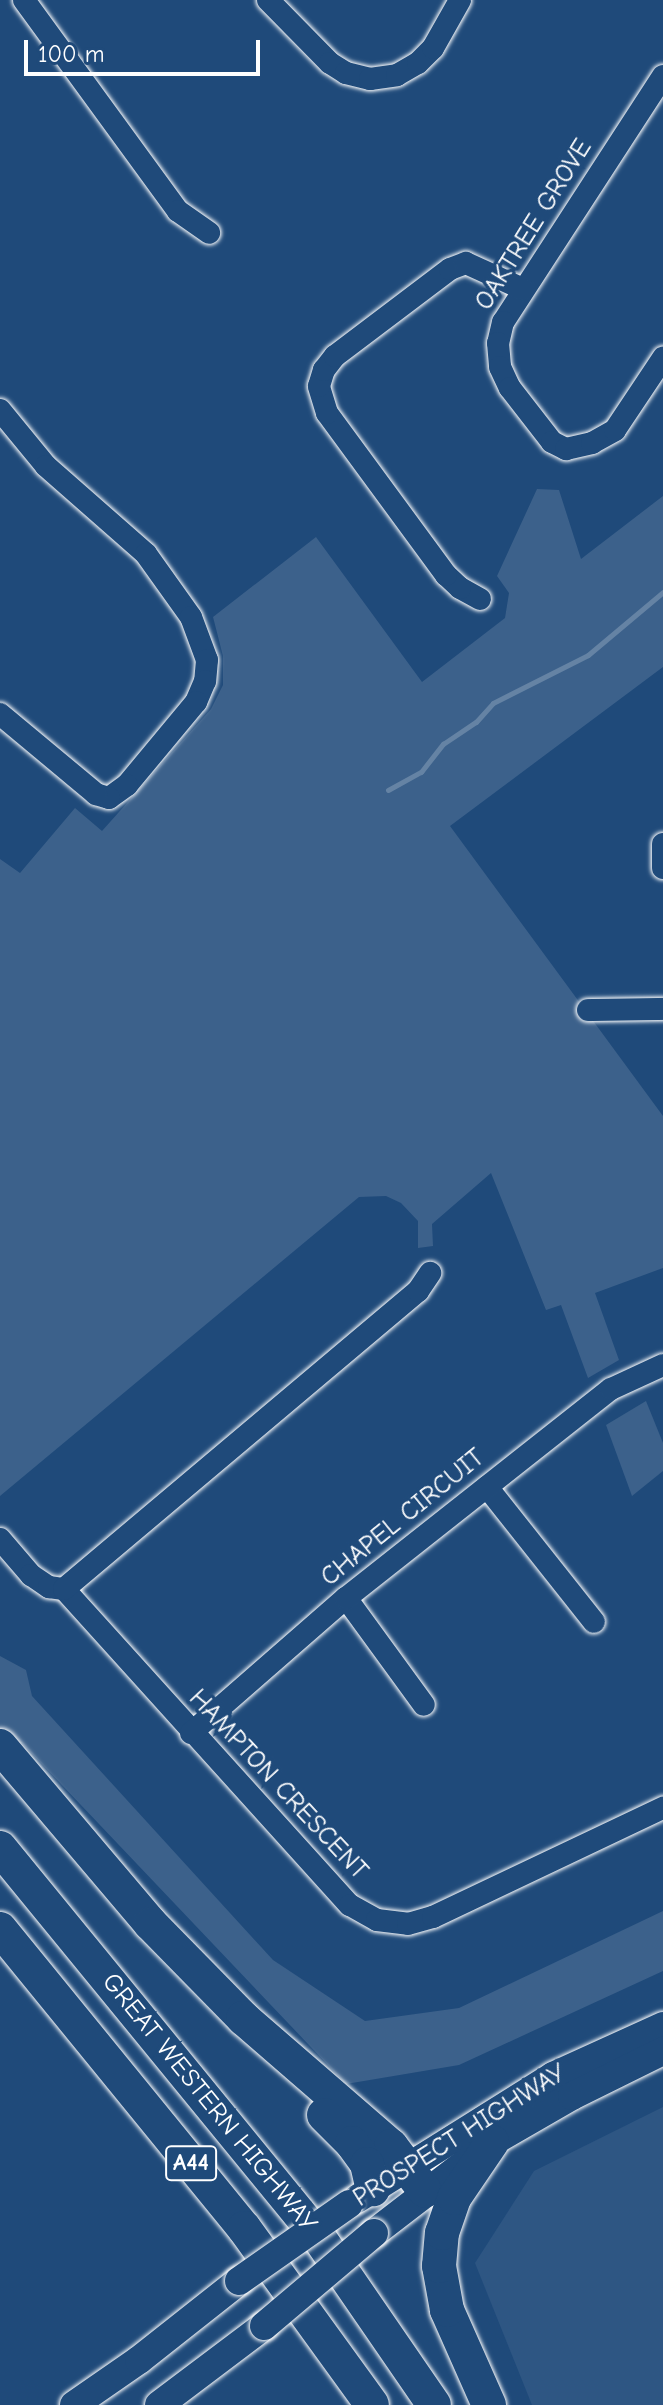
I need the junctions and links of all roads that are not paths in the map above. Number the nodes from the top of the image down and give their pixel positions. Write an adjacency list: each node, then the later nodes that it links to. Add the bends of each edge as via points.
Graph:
1 (24, 0): 5 (street, via 178,211)
2 (268, 0): 3 (street, via 338,69 384,88 424,58)
3 (460, 0)
4 (663, 76): 6 (street, OAKTREE GROVE)
5 (209, 233)
6 (523, 289): 7 (street, OAKTREE GROVE, via 500,331 500,367 553,455 608,436); 9 (street, via 466,263 450,269 312,378 322,404 446,575)
7 (663, 358)
8 (0, 410): 10 (street, via 46,466 140,547 200,635 206,671 199,696 127,785 109,798 96,794)
9 (480, 599)
10 (0, 714)
11 (663, 844): 12 (street)
12 (663, 868)
13 (663, 1009): 14 (street)
14 (588, 1010)
15 (430, 1273): 19 (street, via 418,1291)
16 (663, 1365): 17 (street, CHAPEL CIRCUIT, via 611,1389)
17 (487, 1487): 20 (street, CHAPEL CIRCUIT); 21 (street)
18 (0, 1539): 19 (street, HAMPTON CRESCENT, via 31,1575 49,1587)
19 (64, 1589): 23 (street, HAMPTON CRESCENT)
20 (346, 1598): 22 (street); 23 (street, CHAPEL CIRCUIT)
21 (594, 1622)
22 (424, 1705)
23 (191, 1733): 26 (street, HAMPTON CRESCENT, via 350,1905 377,1920 408,1924 433,1917)
24 (0, 1746): 32 (highway, via 162,1934 243,2018 391,2146)
25 (0, 1773): 33 (highway, via 172,1975 352,2143 367,2164)
26 (663, 1808)
27 (0, 1848): 37 (highway, GREAT WESTERN HIGHWAY / A44, via 320,2239)
28 (0, 1929): 36 (highway, GREAT WESTERN HIGHWAY / A44, via 244,2228)
29 (663, 2026): 32 (main road, PROSPECT HIGHWAY, via 553,2076)
30 (663, 2051): 31 (main road, PROSPECT HIGHWAY)
31 (492, 2142): 32 (main road, PROSPECT HIGHWAY); 38 (highway, via 454,2198 442,2233 439,2266 447,2310)
32 (417, 2179): 33 (main road, PROSPECT HIGHWAY); 35 (main road, PROSPECT HIGHWAY, bridge, via 374,2233)
33 (361, 2197): 34 (main road, PROSPECT HIGHWAY, bridge)
34 (74, 2405)
35 (159, 2405)
36 (372, 2405)
37 (434, 2405)
38 (489, 2405)

